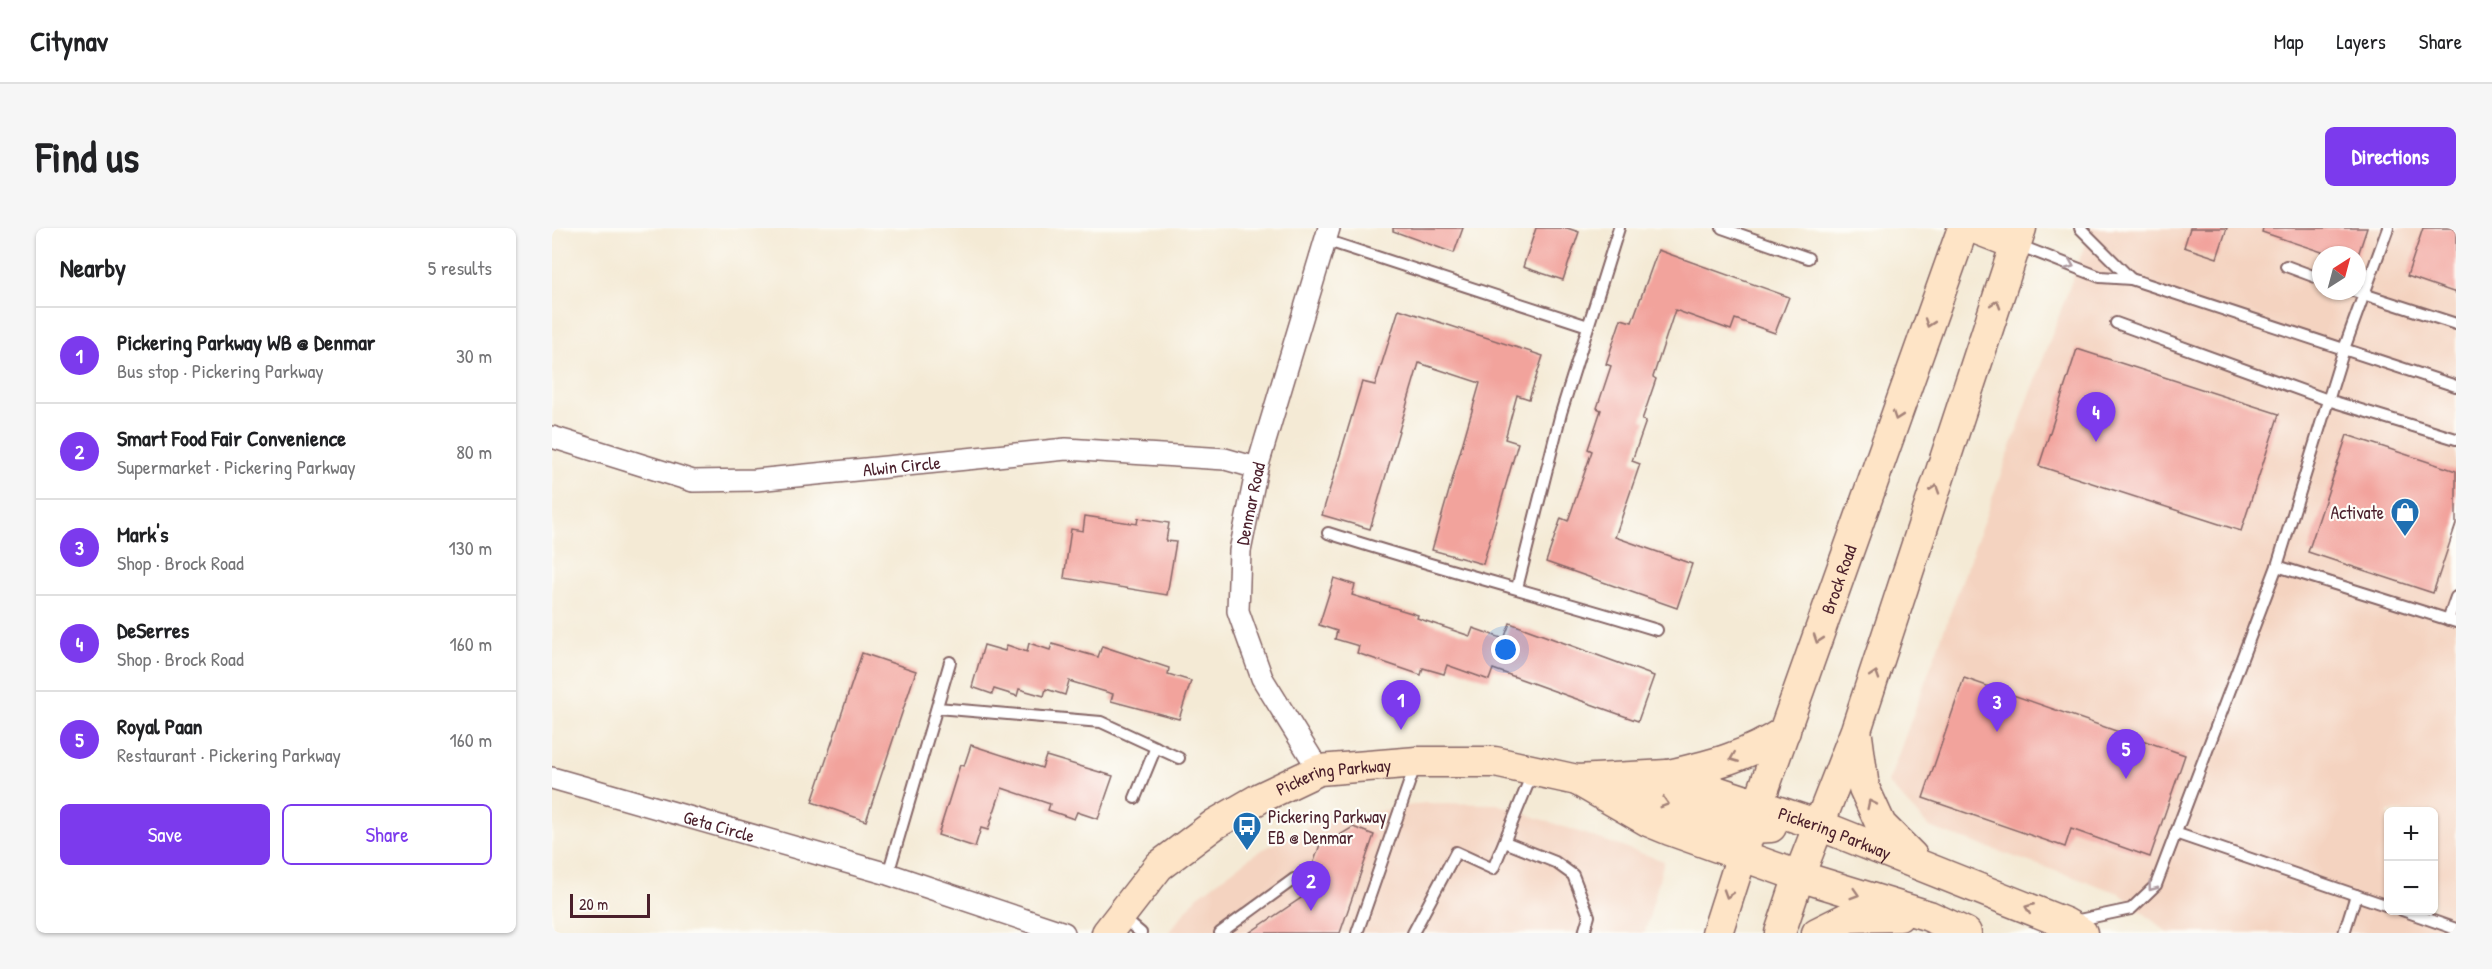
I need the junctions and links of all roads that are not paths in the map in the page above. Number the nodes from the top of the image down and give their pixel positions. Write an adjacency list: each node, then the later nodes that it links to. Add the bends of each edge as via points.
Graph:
1 (1619, 228): 18 (lane)
2 (1722, 228): 9 (lane)
3 (1963, 228): 34 (main road, Brock Road, one-way to 34)
4 (1974, 228): 8 (main road)
5 (2080, 228): 13 (lane)
6 (2388, 228): 12 (lane)
7 (1327, 234): 18 (lane); 24 (street, Denmar Road)
8 (2018, 236): 13 (lane, one-way to 13, via 2100,277); 33 (main road, one-way to 8)
9 (1808, 258)
10 (2286, 266): 11 (lane)
11 (2312, 276)
12 (2366, 277)
13 (2132, 279): 19 (lane)
14 (2366, 295): 17 (lane)
15 (2357, 300): 19 (lane)
16 (2116, 323): 21 (lane)
17 (2456, 324)
18 (1588, 326): 27 (lane, via 1536,506)
19 (2344, 349): 20 (lane); 21 (lane)
20 (2456, 386)
21 (2328, 400): 23 (lane); 26 (lane)
22 (552, 437): 24 (street, Alwin Circle, via 693,481 756,480 1066,448 1225,459)
23 (2456, 439)
24 (1257, 468): 38 (street, Denmar Road, via 1240,550 1238,612 1262,678)
25 (1328, 533): 27 (lane)
26 (2277, 566): 29 (lane); 46 (lane)
27 (1517, 588): 30 (lane)
28 (2456, 597): 29 (lane)
29 (2452, 621)
30 (1657, 630)
31 (950, 662): 32 (lane)
32 (937, 708): 35 (lane, via 1101,722); 49 (lane)
33 (1856, 730): 44 (main road); 48 (main road, one-way to 33, via 1881,825 1864,788)
34 (1785, 731): 40 (main road, one-way to 40, via 1765,746 1725,762); 45 (main road, Brock Road)
35 (1156, 747): 36 (lane); 43 (lane)
36 (1179, 758)
37 (1417, 762): 38 (main road, Pickering Parkway); 39 (main road, Pickering Parkway, via 1495,762); 62 (lane)
38 (1319, 770): 56 (main road, Pickering Parkway, via 1215,824 1159,866)
39 (1534, 771): 42 (main road, Pickering Parkway); 47 (lane)
40 (1667, 776): 42 (main road, Pickering Parkway); 45 (main road, Pickering Parkway)
41 (552, 778): 49 (street, Geta Circle)
42 (1577, 780): 45 (main road, Pickering Parkway, one-way to 45, via 1648,821)
43 (1135, 798)
44 (1819, 825): 45 (main road, Pickering Parkway); 48 (main road, Pickering Parkway); 50 (main road)
45 (1750, 829): 50 (main road, Pickering Parkway); 65 (main road, Brock Road, one-way to 65)
46 (2175, 833): 52 (lane); 57 (lane, one-way to 57, via 2156,885 2131,909)
47 (1505, 842): 63 (lane, via 1494,869 1456,852); 64 (lane, via 1555,862 1573,875 1589,916)
48 (1921, 864): 57 (main road, Pickering Parkway, one-way to 48)
49 (888, 874): 60 (street, Geta Circle)
50 (1799, 876): 55 (main road, Pickering Parkway, one-way to 55); 66 (main road)
51 (1294, 879): 61 (lane)
52 (2356, 895): 53 (lane); 69 (lane)
53 (2384, 905)
54 (2413, 915): 58 (lane)
55 (1929, 916): 67 (main road, via 1849,917); 68 (main road, Pickering Parkway)
56 (1123, 927)
57 (2074, 928)
58 (2439, 928): 59 (lane)
59 (2456, 929)
60 (1064, 933)
61 (1220, 933)
62 (1357, 933)
63 (1413, 933)
64 (1584, 933)
65 (1716, 933)
66 (1780, 933)
67 (1817, 933)
68 (1966, 933)
69 (2344, 933)

